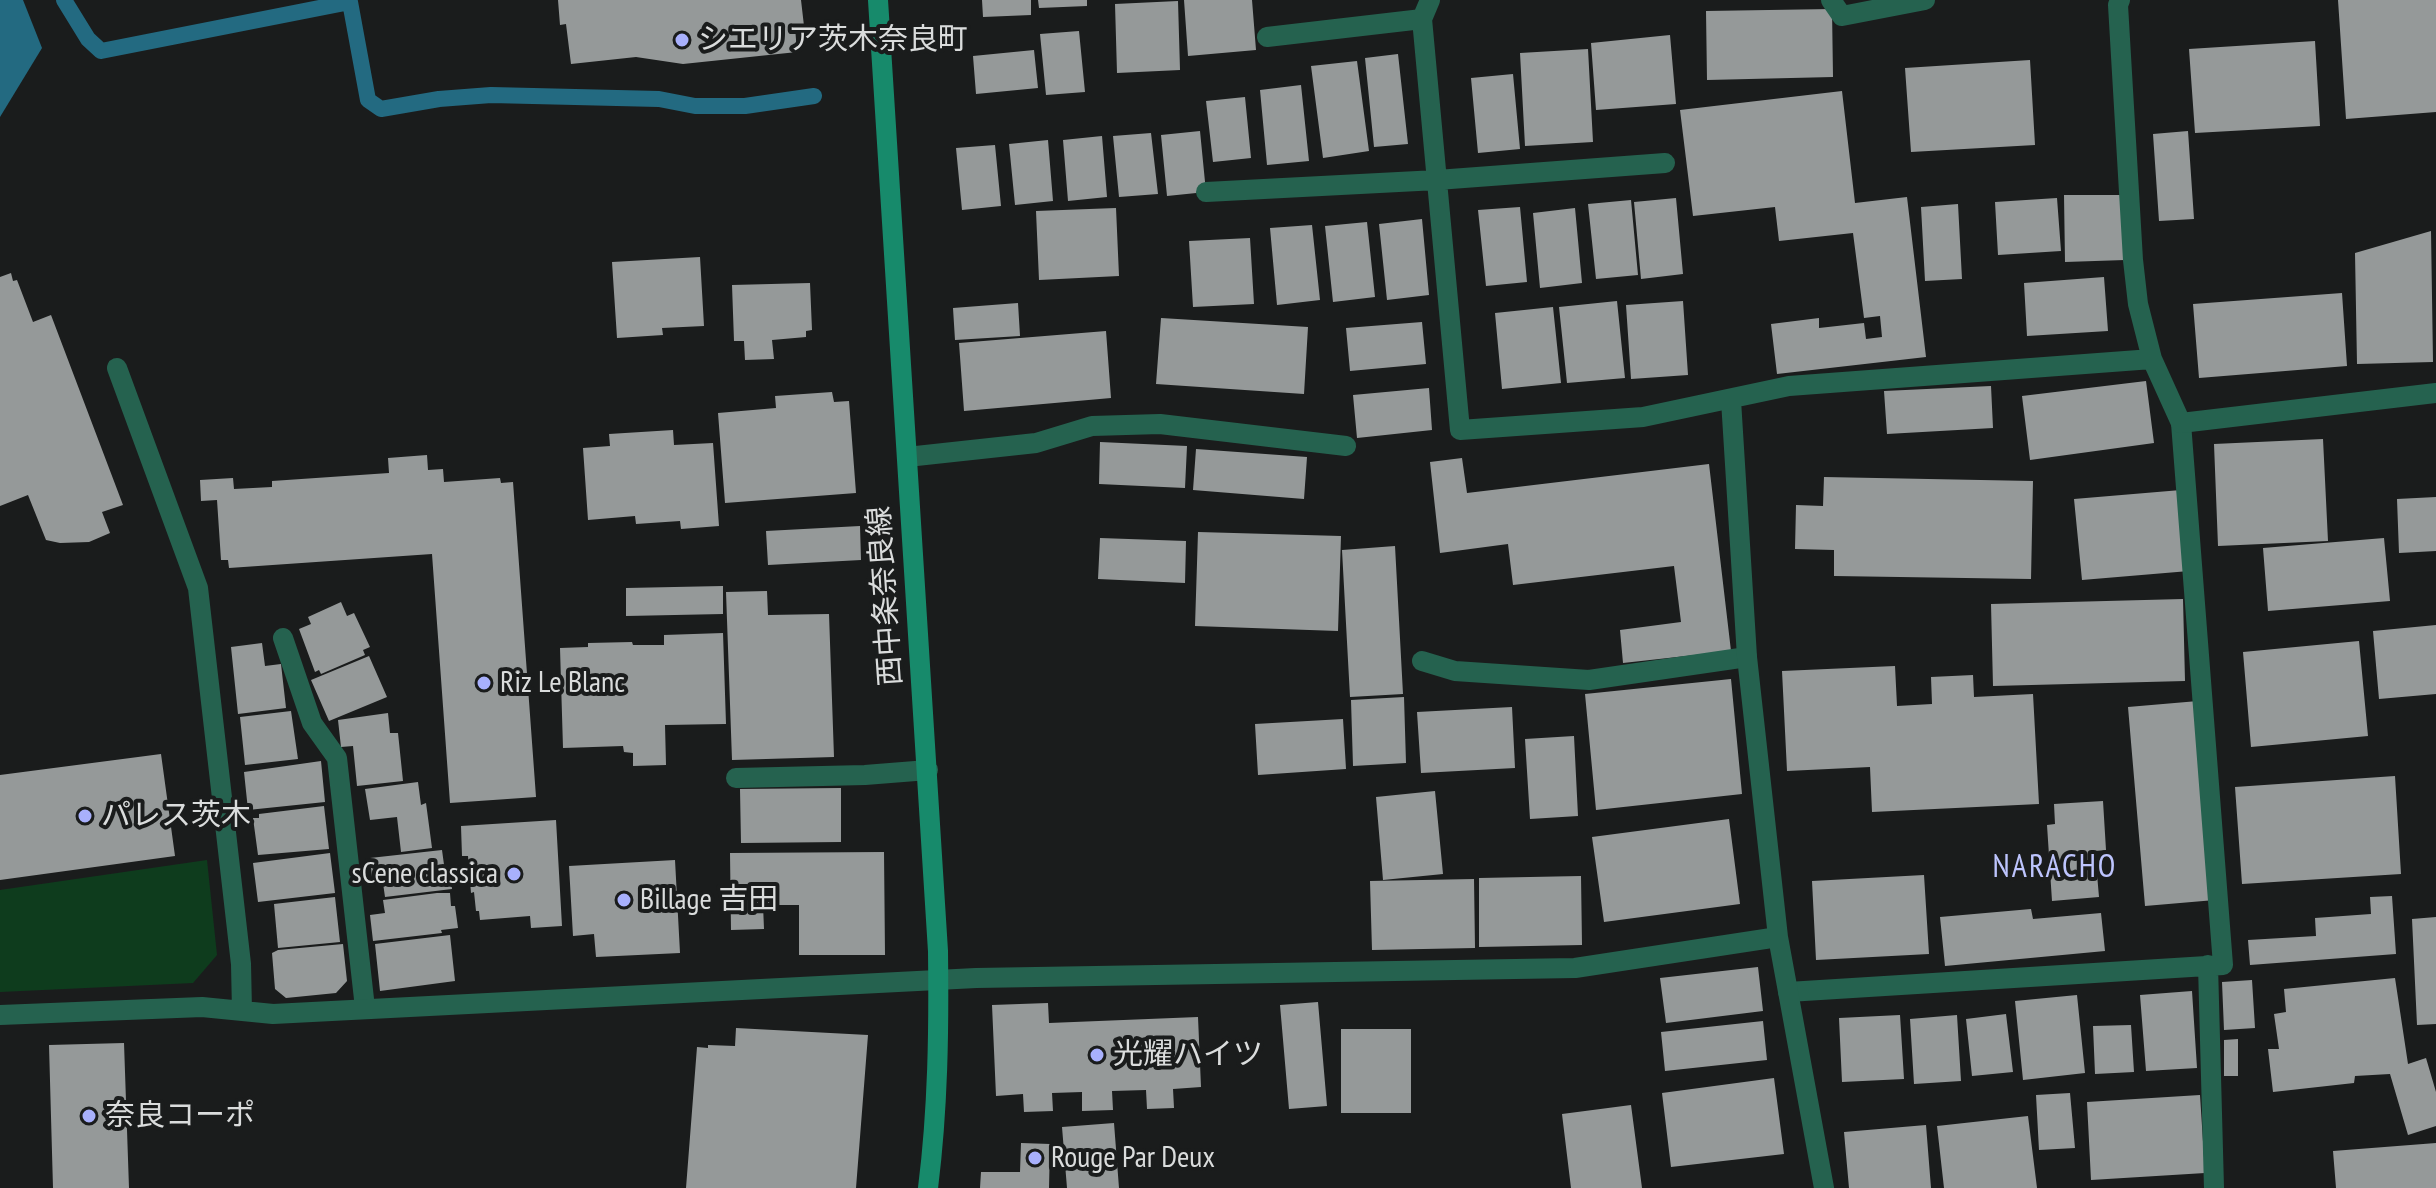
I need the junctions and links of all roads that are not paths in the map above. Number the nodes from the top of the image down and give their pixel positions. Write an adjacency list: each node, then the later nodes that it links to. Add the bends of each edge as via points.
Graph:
1 (878, 0): 16 (street, 西中条奈良線)
2 (1831, 0): 3 (street, via 1842,16)
3 (1925, 0)
4 (2120, 0): 10 (street, via 2133,260)
5 (1426, 10): 6 (street); 8 (street)
6 (1267, 37)
7 (1665, 163): 8 (street)
8 (1437, 180): 9 (street); 13 (street, via 1460,430 1643,417)
9 (1206, 192)
10 (2152, 359): 13 (street, via 1789,386); 14 (street)
11 (117, 368): 27 (street, via 198,588)
12 (2436, 393): 14 (street)
13 (1731, 400): 18 (street)
14 (2181, 423): 23 (street, via 2223,965)
15 (1346, 446): 16 (street, via 1160,424 1106,425 1036,443)
16 (907, 457): 20 (street, 西中条奈良線)
17 (283, 638): 26 (street, via 312,723 337,758)
18 (1747, 657): 19 (street, via 1589,680 1455,671); 22 (street)
19 (1422, 661)
20 (928, 770): 21 (street); 24 (street, 西中条奈良線)
21 (736, 778)
22 (1778, 937): 24 (street, via 1575,968); 25 (street)
23 (2208, 965): 25 (street); 31 (street)
24 (938, 981): 26 (street); 29 (street, 西中条奈良線)
25 (1788, 992): 30 (street)
26 (365, 1008): 27 (street)
27 (242, 1011): 28 (street, via 202,1007)
28 (0, 1015)
29 (928, 1188)
30 (1824, 1188)
31 (2214, 1188)

